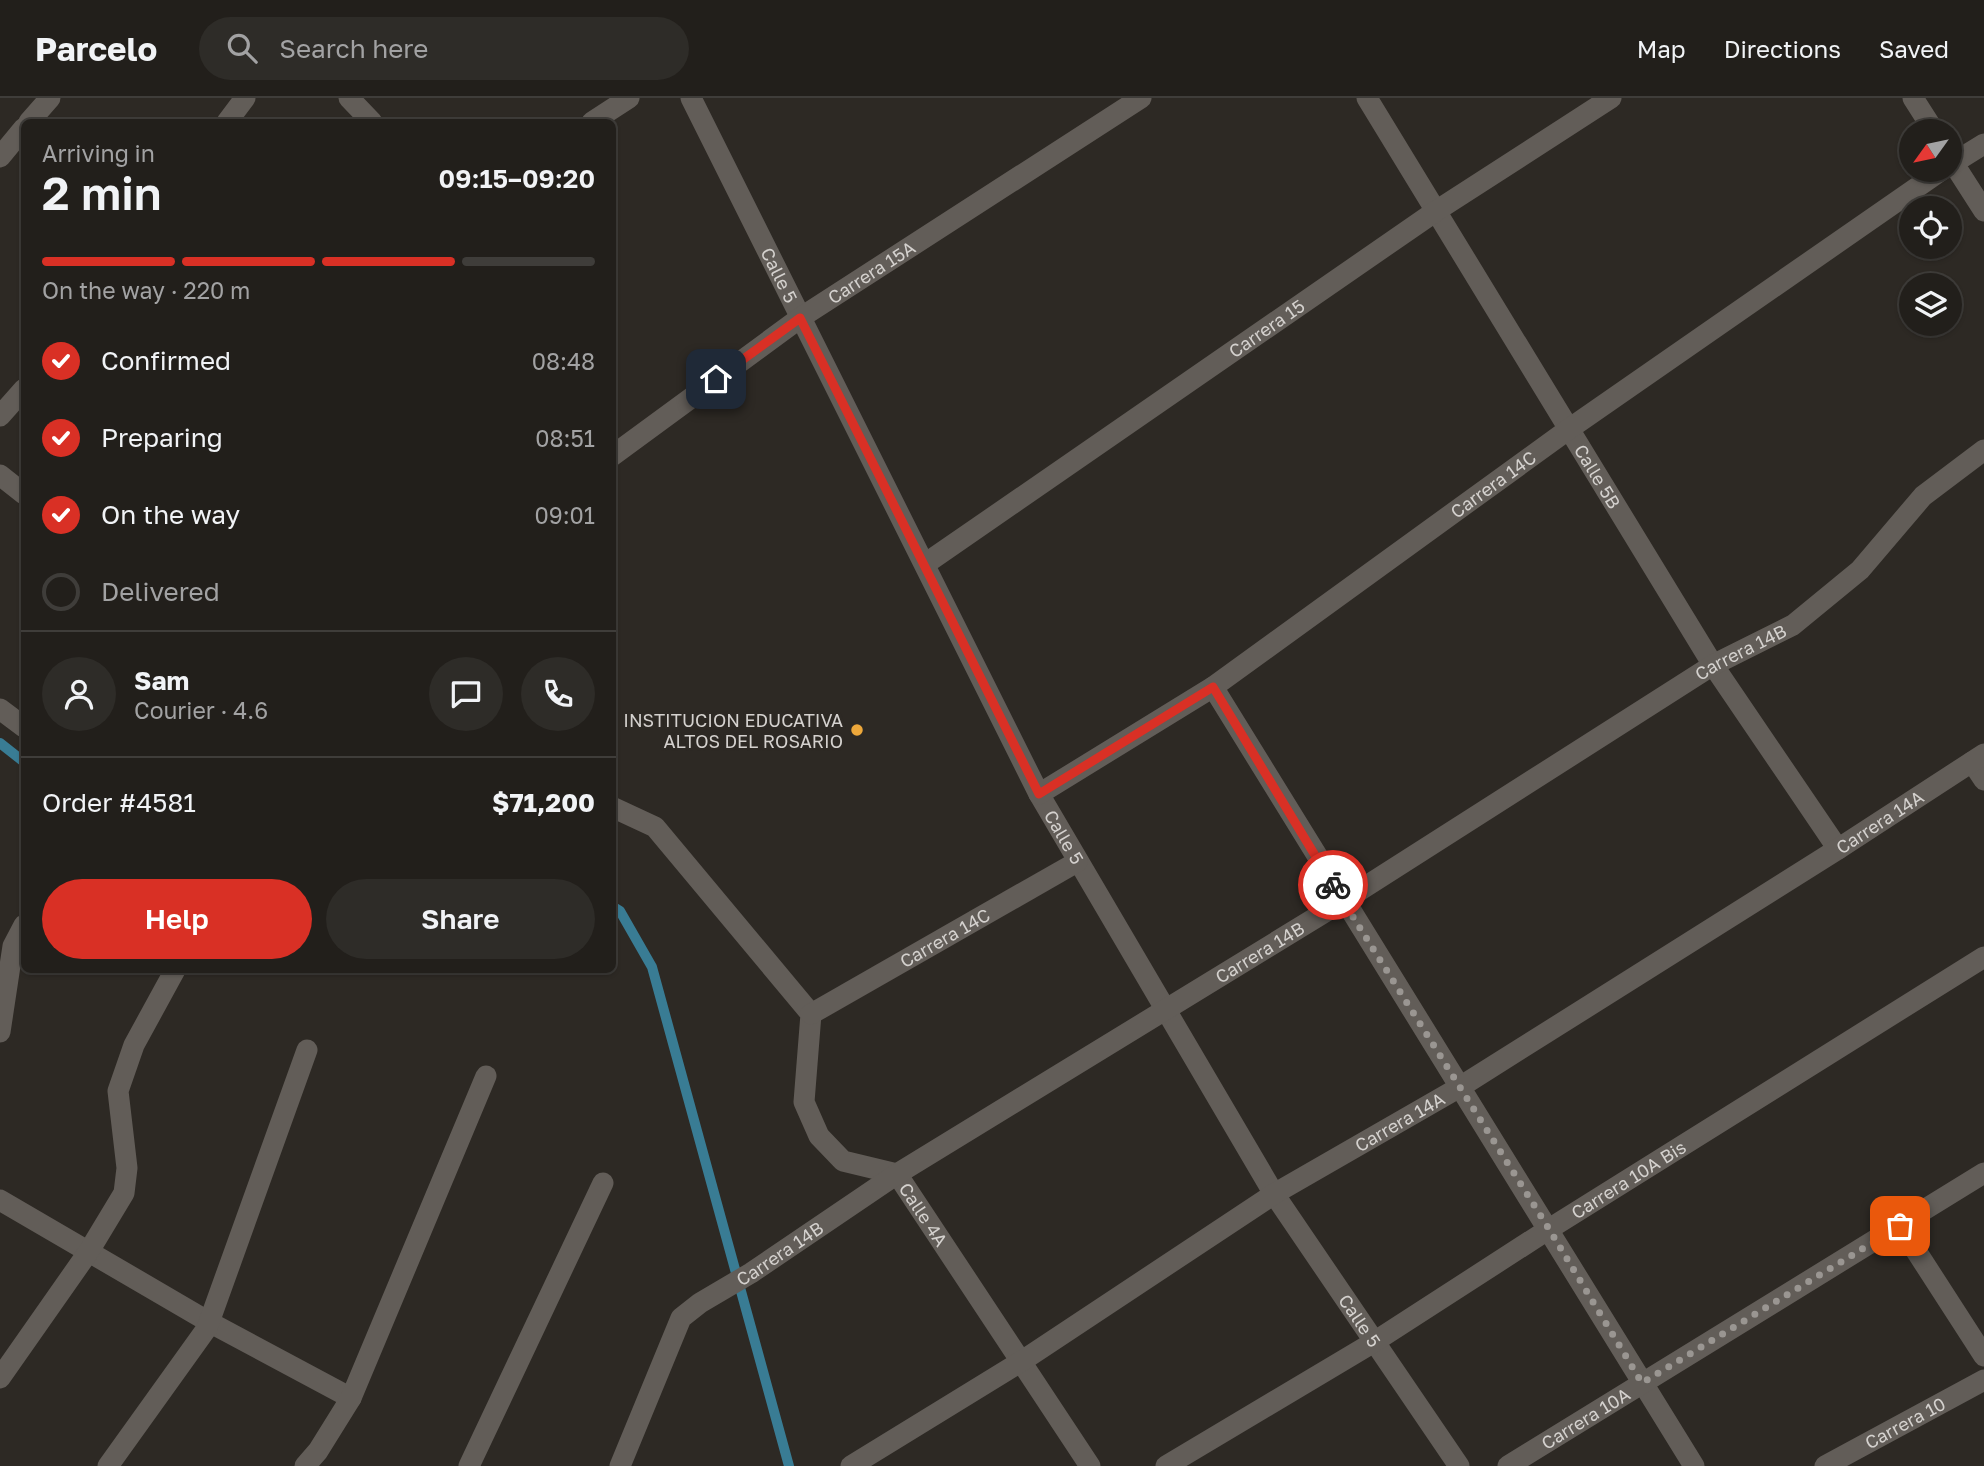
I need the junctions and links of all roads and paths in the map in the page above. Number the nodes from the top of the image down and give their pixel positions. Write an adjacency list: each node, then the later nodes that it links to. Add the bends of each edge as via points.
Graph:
1 (50, 98): 10 (street)
2 (245, 98): 11 (street)
3 (349, 98): 12 (street)
4 (629, 98): 13 (street)
5 (691, 98): 23 (street, Calle 5)
6 (1140, 98): 23 (street, Carrera 15A)
7 (1367, 98): 21 (street, Calle 5B)
8 (1611, 98): 21 (street, Carrera 15)
9 (1913, 98): 14 (street)
10 (32, 119)
11 (229, 119)
12 (369, 119)
13 (597, 119)
14 (1926, 119)
15 (21, 132): 18 (street)
16 (1984, 144): 17 (street, Carrera 14C)
17 (1962, 156)
18 (0, 157)
19 (1922, 182): 26 (street, Carrera 14C)
20 (1962, 182): 22 (street)
21 (1436, 211): 26 (street, Calle 5B); 31 (street, Carrera 15)
22 (1984, 211)
23 (800, 318): 28 (street, Carrera 15A); 31 (street, Calle 5)
24 (21, 392): 25 (street)
25 (0, 416)
26 (1569, 429): 32 (street, Calle 5B); 33 (street, Carrera 14C)
27 (1984, 450): 32 (street, Carrera 14B, via 1923,496 1860,570 1793,625)
28 (616, 453)
29 (0, 475): 30 (street)
30 (21, 492)
31 (925, 564): 37 (street, Calle 5)
32 (1713, 665): 39 (street, Calle 5B); 41 (street, Carrera 14B)
33 (1213, 687): 37 (street, Carrera 14C); 41 (street)
34 (0, 709): 35 (street)
35 (21, 725)
36 (1980, 766): 39 (street, Carrera 14A)
37 (1039, 794): 40 (street, Calle 5)
38 (616, 809): 46 (street, via 655,827)
39 (1838, 849): 50 (street, Carrera 14A)
40 (1077, 862): 45 (street, Calle 5); 46 (street, Carrera 14C)
41 (1343, 901): 45 (street, Carrera 14B); 50 (street)
42 (21, 931): 47 (street, via 13,946)
43 (1984, 957): 57 (street, Carrera 10A Bis)
44 (173, 973): 58 (street, via 134,1045 118,1091 127,1168 124,1193)
45 (1167, 1010): 52 (street, Carrera 14B); 54 (street, Calle 5)
46 (811, 1014): 52 (street, Calle 4A, via 804,1102 819,1136 843,1161)
47 (0, 1032)
48 (307, 1050): 59 (street)
49 (486, 1076): 66 (street)
50 (1460, 1087): 54 (street, Carrera 14A); 57 (street)
51 (1984, 1172): 56 (street, Carrera 10A)
52 (897, 1174): 62 (street, Calle 4A); 70 (street, Carrera 14B, via 681,1318)
53 (603, 1183): 69 (street)
54 (1274, 1194): 60 (street, Calle 5); 62 (street, Carrera 14A)
55 (0, 1200): 58 (street)
56 (1900, 1226): 61 (street); 65 (street, Carrera 10A)
57 (1549, 1229): 60 (street, Carrera 10A Bis); 65 (street)
58 (89, 1251): 59 (street); 63 (street)
59 (209, 1322): 66 (street); 67 (street)
60 (1374, 1342): 73 (street, Carrera 10A Bis); 74 (street, Calle 5)
61 (1984, 1356)
62 (1022, 1361): 71 (street, Carrera 14A); 72 (street, Calle 4A)
63 (0, 1378)
64 (1984, 1380): 77 (street, Carrera 10)
65 (1642, 1383): 75 (street, Carrera 10A); 76 (street)
66 (351, 1398): 68 (street)
67 (108, 1466)
68 (305, 1466)
69 (469, 1466)
70 (620, 1466)
71 (851, 1466)
72 (1090, 1466)
73 (1166, 1466)
74 (1459, 1466)
75 (1508, 1466)
76 (1693, 1466)
77 (1825, 1466)

